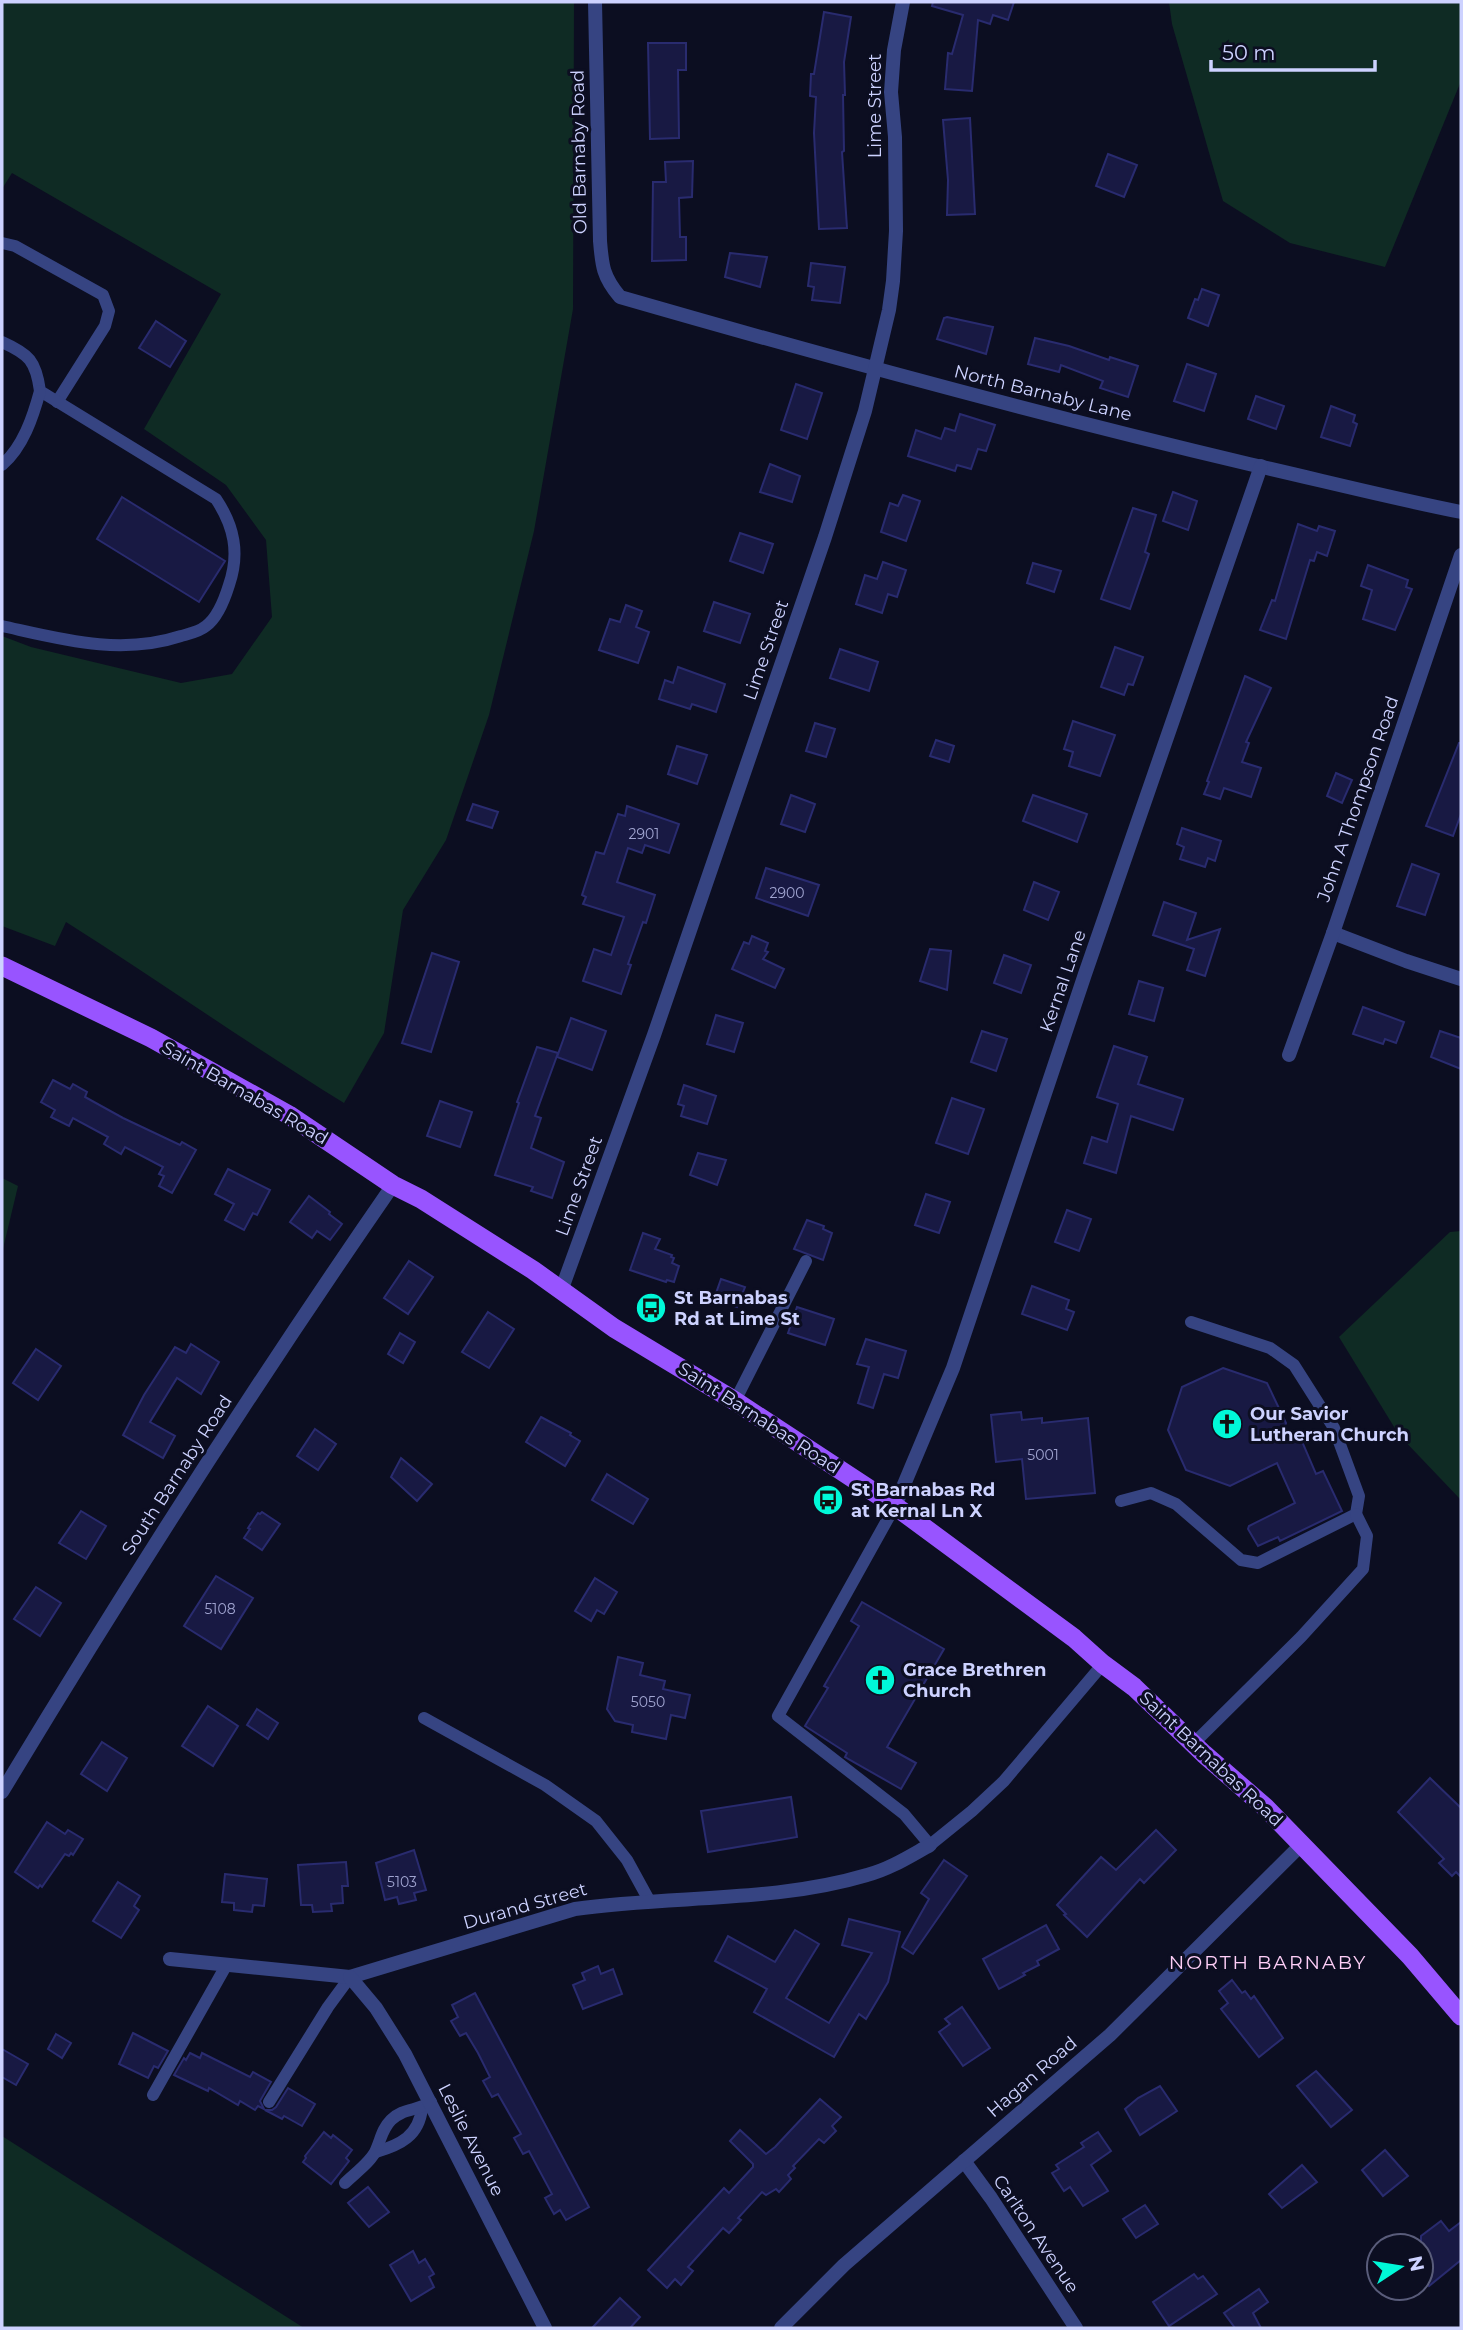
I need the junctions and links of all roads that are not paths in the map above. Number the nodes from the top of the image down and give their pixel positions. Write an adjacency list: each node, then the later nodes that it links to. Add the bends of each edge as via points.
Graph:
1 (595, 2): 4 (street, Old Barnaby Road, via 602,265 607,282)
2 (904, 2): 6 (street, Lime Street, via 891,85 893,281)
3 (2, 243): 8 (lane, via 103,295 109,311)
4 (620, 297): 6 (street, North Barnaby Lane)
5 (2, 342): 7 (lane, via 30,357)
6 (874, 369): 10 (street, North Barnaby Lane, via 1071,422); 20 (street, Lime Street, via 825,537)
7 (40, 391): 8 (lane); 9 (lane, via 34,414)
8 (57, 402): 13 (lane, via 216,499 229,518 235,568 219,608 206,626 164,641 88,644)
9 (2, 465)
10 (1261, 466): 11 (street, North Barnaby Lane); 24 (street, Kernal Lane, via 953,1368)
11 (1461, 512)
12 (1461, 555): 14 (street, John A Thompson Road)
13 (2, 625)
14 (1333, 933): 16 (street); 17 (street, John A Thompson Road)
15 (2, 966): 18 (main road, Saint Barnabas Road, via 151,1038 289,1115)
16 (1461, 979)
17 (1289, 1055)
18 (393, 1185): 20 (main road, Saint Barnabas Road); 29 (street, South Barnaby Road, via 105,1622)
19 (806, 1261): 22 (lane)
20 (561, 1291): 22 (main road, Saint Barnabas Road)
21 (1191, 1322): 25 (lane, via 1270,1348 1294,1365 1334,1428 1359,1496)
22 (735, 1401): 24 (main road, Saint Barnabas Road)
23 (1121, 1501): 25 (lane, via 1151,1493 1176,1504 1241,1560 1258,1563)
24 (895, 1506): 26 (main road, Saint Barnabas Road); 30 (lane, via 778,1716 904,1814)
25 (1356, 1514): 28 (lane, via 1367,1536 1363,1569)
26 (1103, 1664): 28 (main road, Saint Barnabas Road); 30 (lane, via 1004,1781)
27 (424, 1718): 32 (lane, via 545,1785 596,1821 627,1860)
28 (1193, 1744): 31 (main road, Saint Barnabas Road, via 1265,1807)
29 (2, 1792)
30 (930, 1845): 32 (street, Durand Street, via 869,1875 823,1885)
31 (1300, 1846): 36 (main road, Saint Barnabas Road, via 1332,1874); 41 (street, Hagan Road, via 1110,2035)
32 (650, 1902): 35 (street, Durand Street, via 575,1909)
33 (170, 1959): 34 (street, Durand Street)
34 (227, 1964): 35 (street, Durand Street); 37 (lane)
35 (351, 1977): 38 (lane); 39 (street, Leslie Avenue, via 405,2054)
36 (1461, 2015)
37 (153, 2095)
38 (268, 2102)
39 (426, 2105): 40 (lane, via 412,2133 394,2147); 40 (lane, via 407,2109 392,2119 381,2132); 43 (street, Leslie Avenue)
40 (376, 2152): 42 (lane)
41 (964, 2161): 44 (street, Hagan Road, via 844,2265); 45 (street, Carlton Avenue)
42 (345, 2183)
43 (545, 2328)
44 (781, 2328)
45 (1076, 2328)

